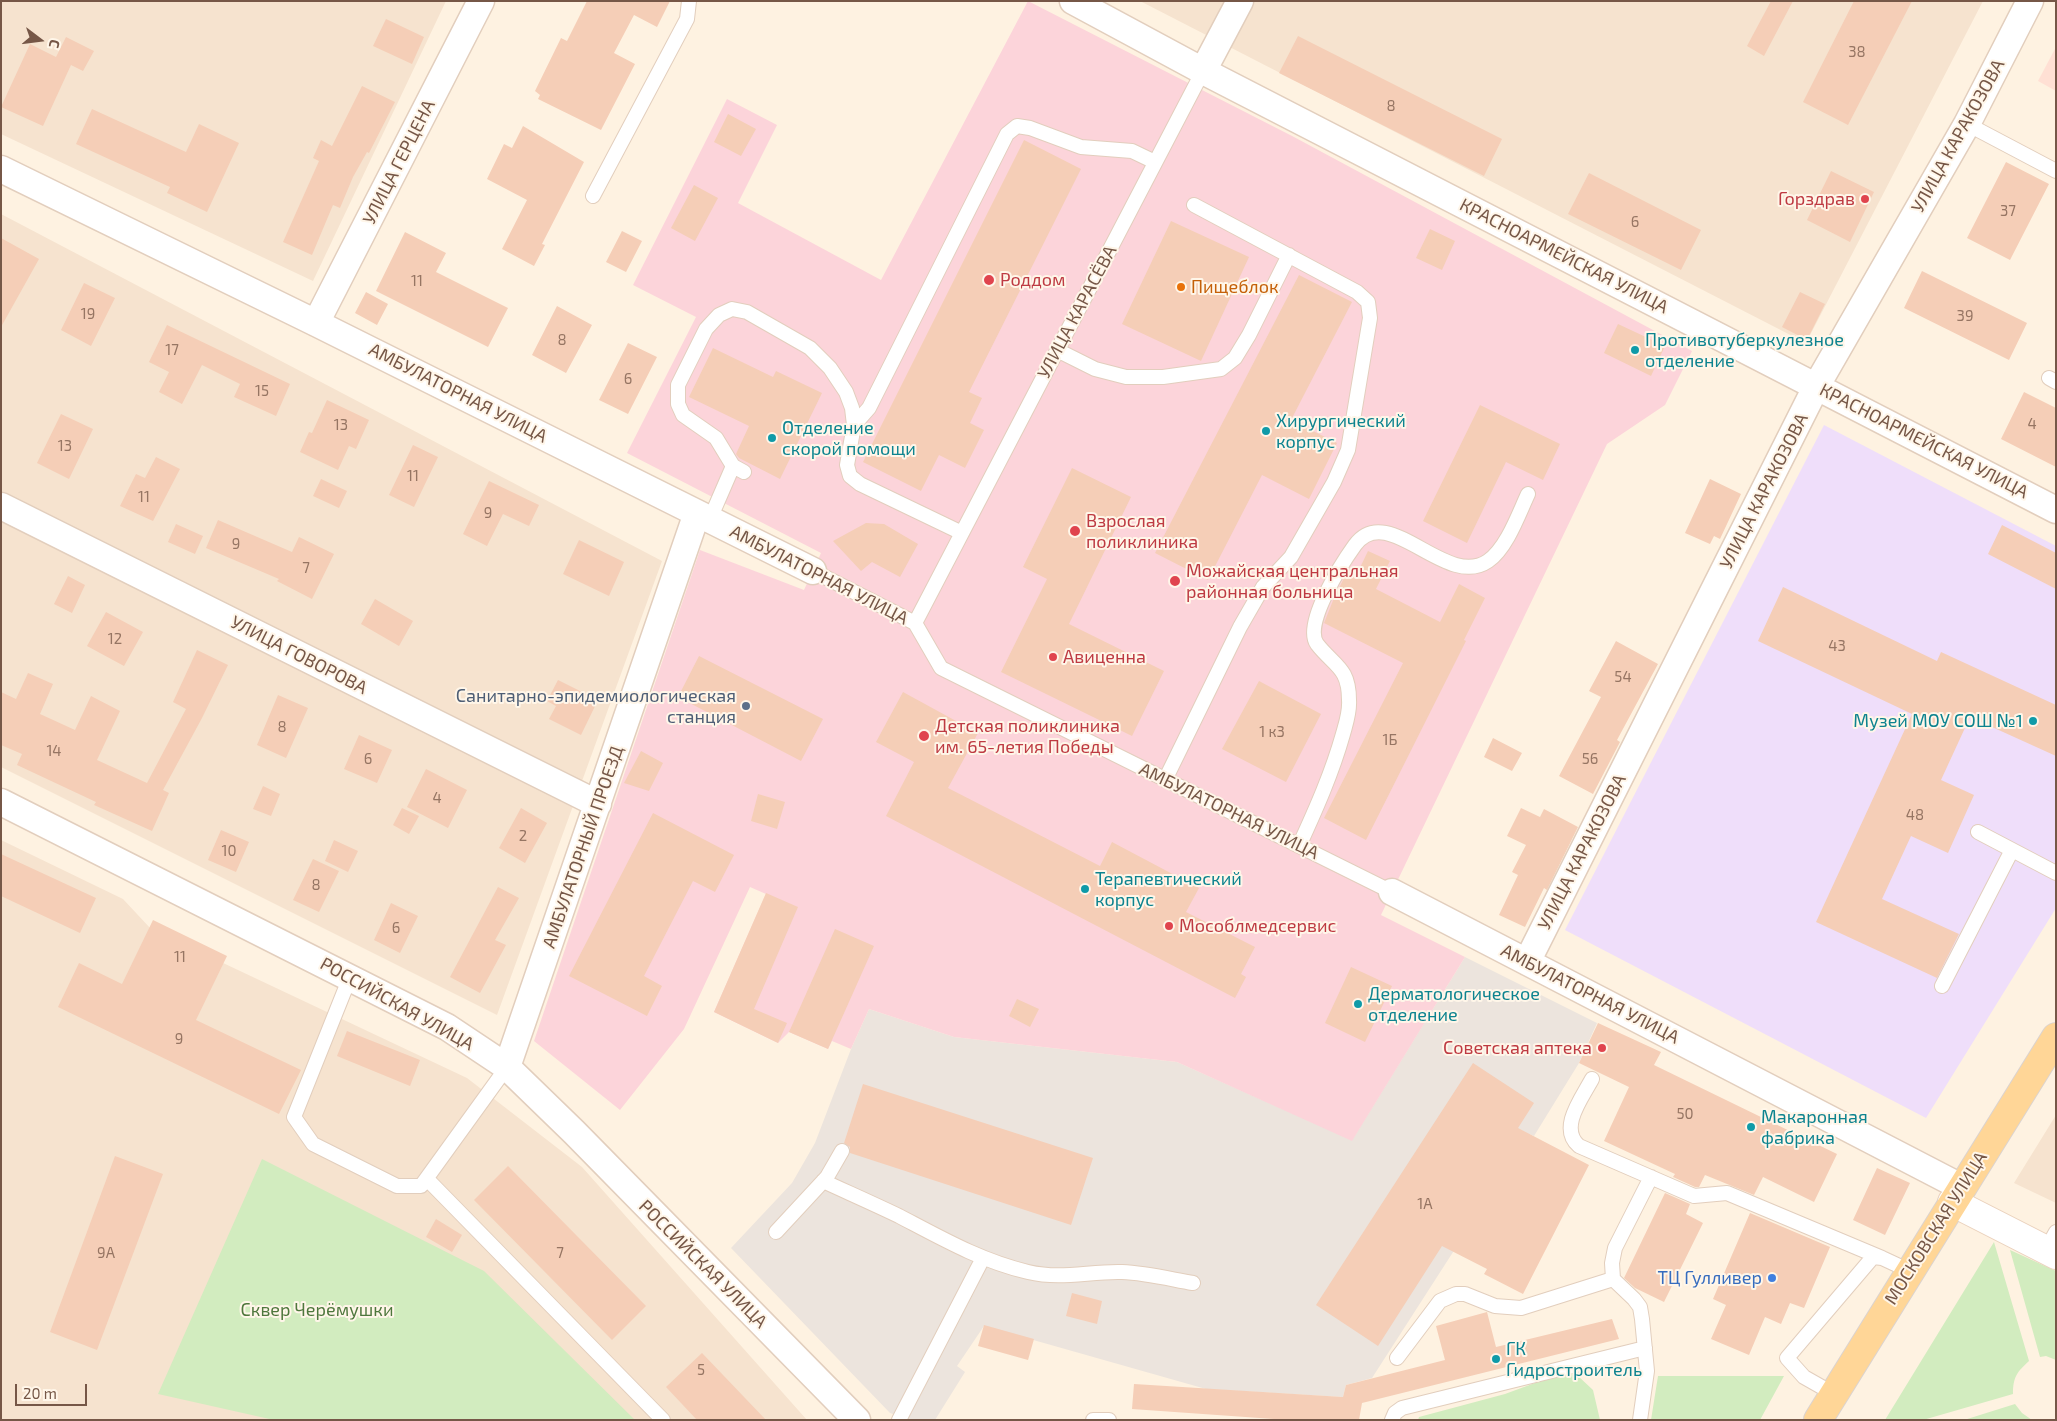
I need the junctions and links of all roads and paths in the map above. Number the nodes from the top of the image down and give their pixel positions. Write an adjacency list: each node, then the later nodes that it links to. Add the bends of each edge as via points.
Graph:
1 (481, 1): 14 (street, УЛИЦА ГЕРЦЕНА)
2 (689, 1): 11 (lane, via 687,19)
3 (1073, 1): 6 (street, КРАСНОАРМЕЙСКАЯ УЛИЦА)
4 (1240, 1): 6 (street, УЛИЦА КАРАСЁВА)
5 (2030, 1): 7 (street, УЛИЦА КАРАКОЗОВА)
6 (1203, 71): 8 (lane, УЛИЦА КАРАСЁВА); 16 (street, КРАСНОАРМЕЙСКАЯ УЛИЦА)
7 (1967, 124): 10 (lane); 16 (street, УЛИЦА КАРАКОЗОВА)
8 (1155, 162): 15 (lane, УЛИЦА КАРАСЁВА); 17 (lane, via 1132,151 1081,147 1030,128 1017,126 1007,134 869,408)
9 (1, 169): 14 (street, АМБУЛАТОРНАЯ УЛИЦА)
10 (2056, 171)
11 (593, 196)
12 (1194, 205): 13 (lane)
13 (1289, 255): 15 (lane, via 1249,335 1235,358 1221,369 1163,377 1126,377 1095,370); 25 (lane, via 1357,292 1368,302 1370,318 1348,450 1334,482 1291,557 1263,587 1240,626)
14 (316, 323): 21 (street, АМБУЛАТОРНАЯ УЛИЦА)
15 (1057, 350): 22 (lane, УЛИЦА КАРАСЁВА)
16 (1817, 385): 20 (street, КРАСНОАРМЕЙСКАЯ УЛИЦА); 33 (street, УЛИЦА КАРАКОЗОВА)
17 (854, 425): 21 (lane, via 846,392 830,368 810,348 747,312 732,309 719,315 706,329 678,385 678,404 683,415 716,438 738,469); 22 (lane, via 847,465 850,476 860,484)
18 (1528, 494): 29 (lane, via 1496,554 1476,567 1451,564 1381,531 1366,535 1355,544 1315,616 1313,632 1316,642 1343,671 1350,700 1330,776)
19 (1, 506): 27 (street, УЛИЦА ГОВОРОВА)
20 (2056, 510)
21 (703, 516): 23 (street, АМБУЛАТОРНАЯ УЛИЦА); 27 (street, АМБУЛАТОРНЫЙ ПРОЕЗД)
22 (962, 533): 24 (lane, УЛИЦА КАРАСЁВА)
23 (813, 571): 24 (lane, АМБУЛАТОРНАЯ УЛИЦА)
24 (915, 623): 25 (lane, АМБУЛАТОРНАЯ УЛИЦА, via 941,668)
25 (1165, 780): 29 (lane, АМБУЛАТОРНАЯ УЛИЦА)
26 (1, 802): 34 (street, РОССИЙСКАЯ УЛИЦА)
27 (598, 804): 37 (street, АМБУЛАТОРНЫЙ ПРОЕЗД)
28 (1978, 832): 30 (lane)
29 (1299, 846): 32 (lane, АМБУЛАТОРНАЯ УЛИЦА)
30 (2012, 850): 31 (lane); 35 (lane)
31 (2056, 874)
32 (1392, 892): 33 (street, АМБУЛАТОРНАЯ УЛИЦА)
33 (1527, 962): 43 (street, АМБУЛАТОРНАЯ УЛИЦА)
34 (350, 977): 37 (street, РОССИЙСКАЯ УЛИЦА, via 446,1027); 41 (lane, via 294,1117 313,1144 397,1186 421,1186)
35 (1942, 986)
36 (2056, 1037): 43 (main road, МОСКОВСКАЯ УЛИЦА)
37 (507, 1067): 41 (lane); 55 (street, РОССИЙСКАЯ УЛИЦА)
38 (1592, 1078): 40 (lane, via 1572,1116 1571,1139 1579,1146)
39 (842, 1151): 42 (lane)
40 (1651, 1177): 47 (lane, via 1694,1196 1727,1194); 49 (lane, via 1615,1248)
41 (427, 1179): 54 (lane)
42 (823, 1182): 44 (lane); 46 (lane)
43 (1957, 1195): 45 (street, АМБУЛАТОРНАЯ УЛИЦА); 48 (main road, МОСКОВСКАЯ УЛИЦА)
44 (776, 1232)
45 (2053, 1246)
46 (983, 1258): 50 (lane, via 1048,1275 1140,1273); 56 (lane)
47 (1882, 1258): 48 (lane); 53 (lane, via 1873,1258 1787,1358 1804,1377)
48 (1910, 1271): 53 (main road, МОСКОВСКАЯ УЛИЦА)
49 (1613, 1279): 51 (lane, via 1640,1308); 52 (lane, via 1521,1308 1495,1306 1465,1294 1451,1296 1440,1301)
50 (1193, 1283)
51 (1646, 1348): 59 (lane, via 1402,1408); 60 (lane, via 1647,1371)
52 (1397, 1358)
53 (1834, 1394): 61 (main road, МОСКОВСКАЯ УЛИЦА)
54 (663, 1420)
55 (857, 1420)
56 (899, 1420)
57 (1094, 1420): 58 (lane)
58 (1109, 1420)
59 (1392, 1420)
60 (1640, 1420)
61 (1818, 1420)

